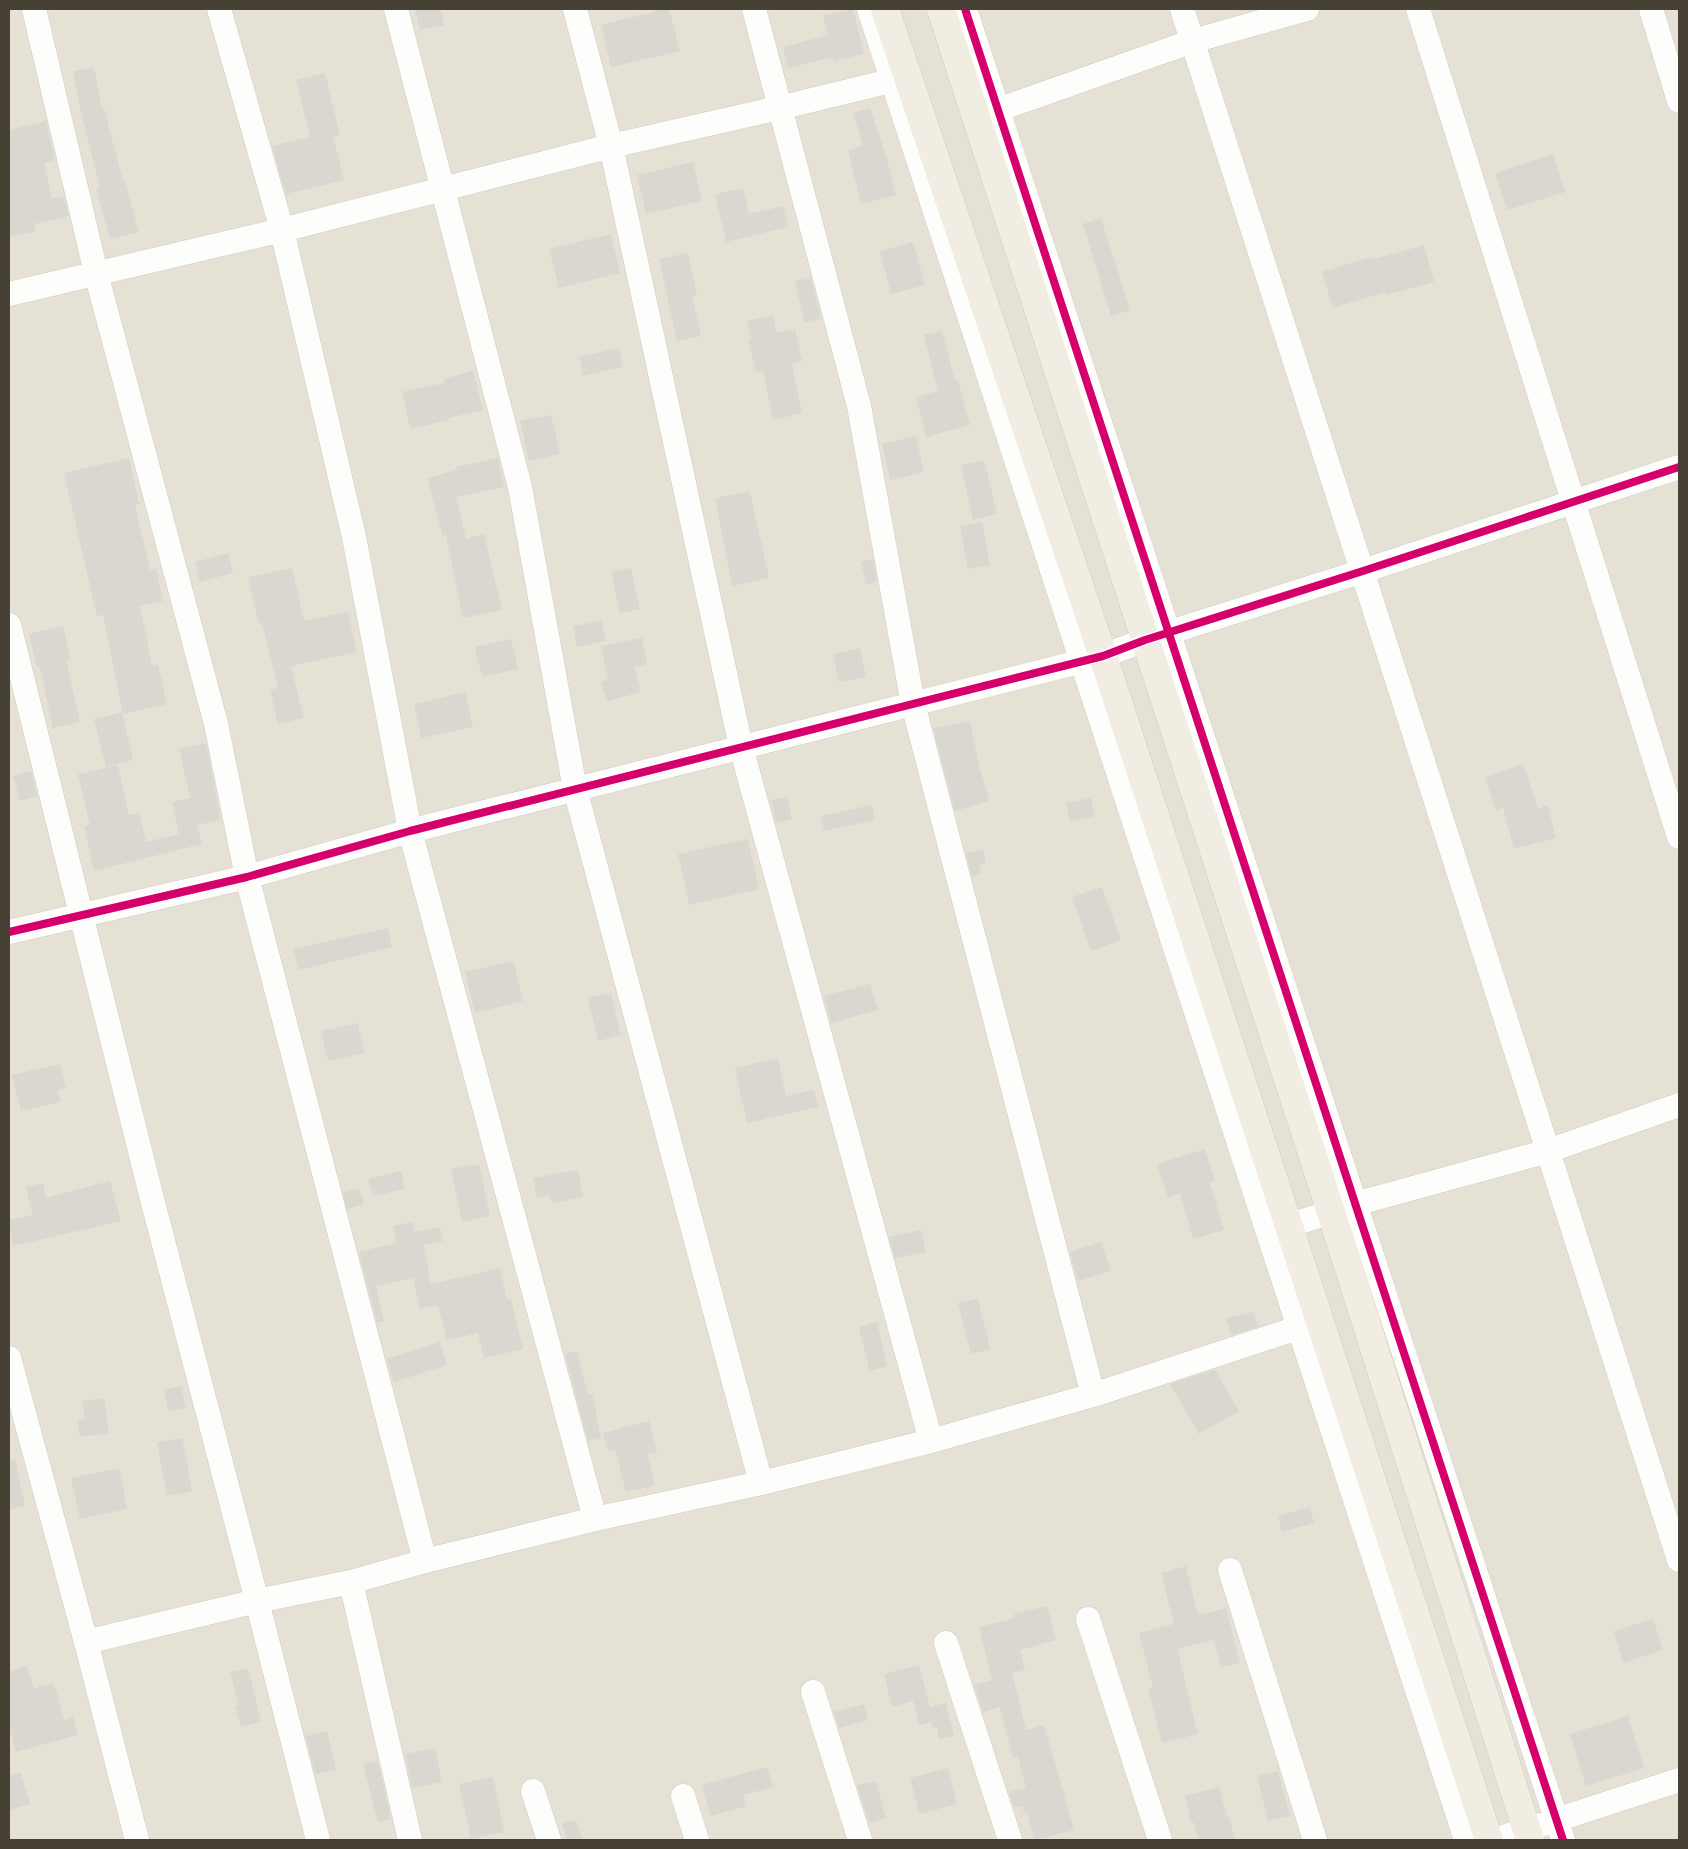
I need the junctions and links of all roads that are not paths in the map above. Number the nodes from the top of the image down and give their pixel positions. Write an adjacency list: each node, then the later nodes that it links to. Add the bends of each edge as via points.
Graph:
1 (34, 9): 22 (street)
2 (219, 9): 21 (street)
3 (396, 9): 20 (street)
4 (575, 9): 19 (street)
5 (754, 9): 17 (street)
6 (869, 9): 15 (street)
7 (885, 9): 15 (main road)
8 (941, 9): 18 (main road)
9 (965, 9): 18 (street)
10 (1182, 9): 14 (street)
11 (1307, 9): 14 (street)
12 (1418, 9): 25 (street)
13 (1651, 9): 16 (street)
14 (1193, 41): 18 (street); 26 (street)
15 (899, 78): 17 (street); 29 (main road)
16 (1679, 101)
17 (779, 108): 19 (street); 30 (street, via 860,406)
18 (987, 114): 28 (main road)
19 (611, 146): 20 (street); 31 (street)
20 (444, 189): 21 (street); 32 (street, via 520,487)
21 (282, 230): 22 (street); 33 (street, via 354,537)
22 (96, 273): 23 (street); 35 (street, via 216,724)
23 (9, 294)
24 (1679, 467): 25 (street)
25 (1574, 502): 26 (street); 34 (street)
26 (1363, 571): 28 (street); 39 (street)
27 (9, 625): 36 (street)
28 (1157, 636): 29 (street); 40 (main road)
29 (1092, 659): 30 (street); 41 (main road); 42 (street)
30 (914, 704): 31 (street); 44 (street)
31 (741, 747): 32 (street); 45 (street)
32 (575, 789): 33 (street); 46 (street)
33 (410, 831): 35 (street); 47 (street)
34 (1679, 837)
35 (247, 877): 36 (street); 49 (street)
36 (80, 916): 37 (street); 52 (street)
37 (9, 932)
38 (1679, 1105): 39 (street)
39 (1548, 1151): 40 (street); 48 (street)
40 (1343, 1208): 41 (street); 60 (street); 61 (main road)
41 (1288, 1226): 42 (main road)
42 (1309, 1324): 44 (street); 71 (street); 72 (main road)
43 (9, 1358): 54 (street)
44 (1093, 1395): 45 (street)
45 (931, 1440): 46 (street)
46 (761, 1483): 47 (street)
47 (595, 1519): 49 (street)
48 (1679, 1560)
49 (425, 1561): 51 (street)
50 (1230, 1570): 70 (street)
51 (351, 1582): 52 (street); 64 (street)
52 (258, 1601): 54 (street); 63 (street)
53 (1088, 1619): 69 (street)
54 (86, 1642): 62 (street)
55 (946, 1643): 68 (street)
56 (813, 1692): 67 (street)
57 (1679, 1780): 60 (street)
58 (533, 1791): 65 (street)
59 (683, 1796): 66 (street)
60 (1560, 1830): 61 (street)
61 (1529, 1835): 73 (street)
62 (137, 1840)
63 (318, 1840)
64 (410, 1840)
65 (549, 1840)
66 (697, 1840)
67 (860, 1840)
68 (1010, 1840)
69 (1160, 1840)
70 (1315, 1840)
71 (1466, 1840)
72 (1489, 1840)
73 (1494, 1840)

